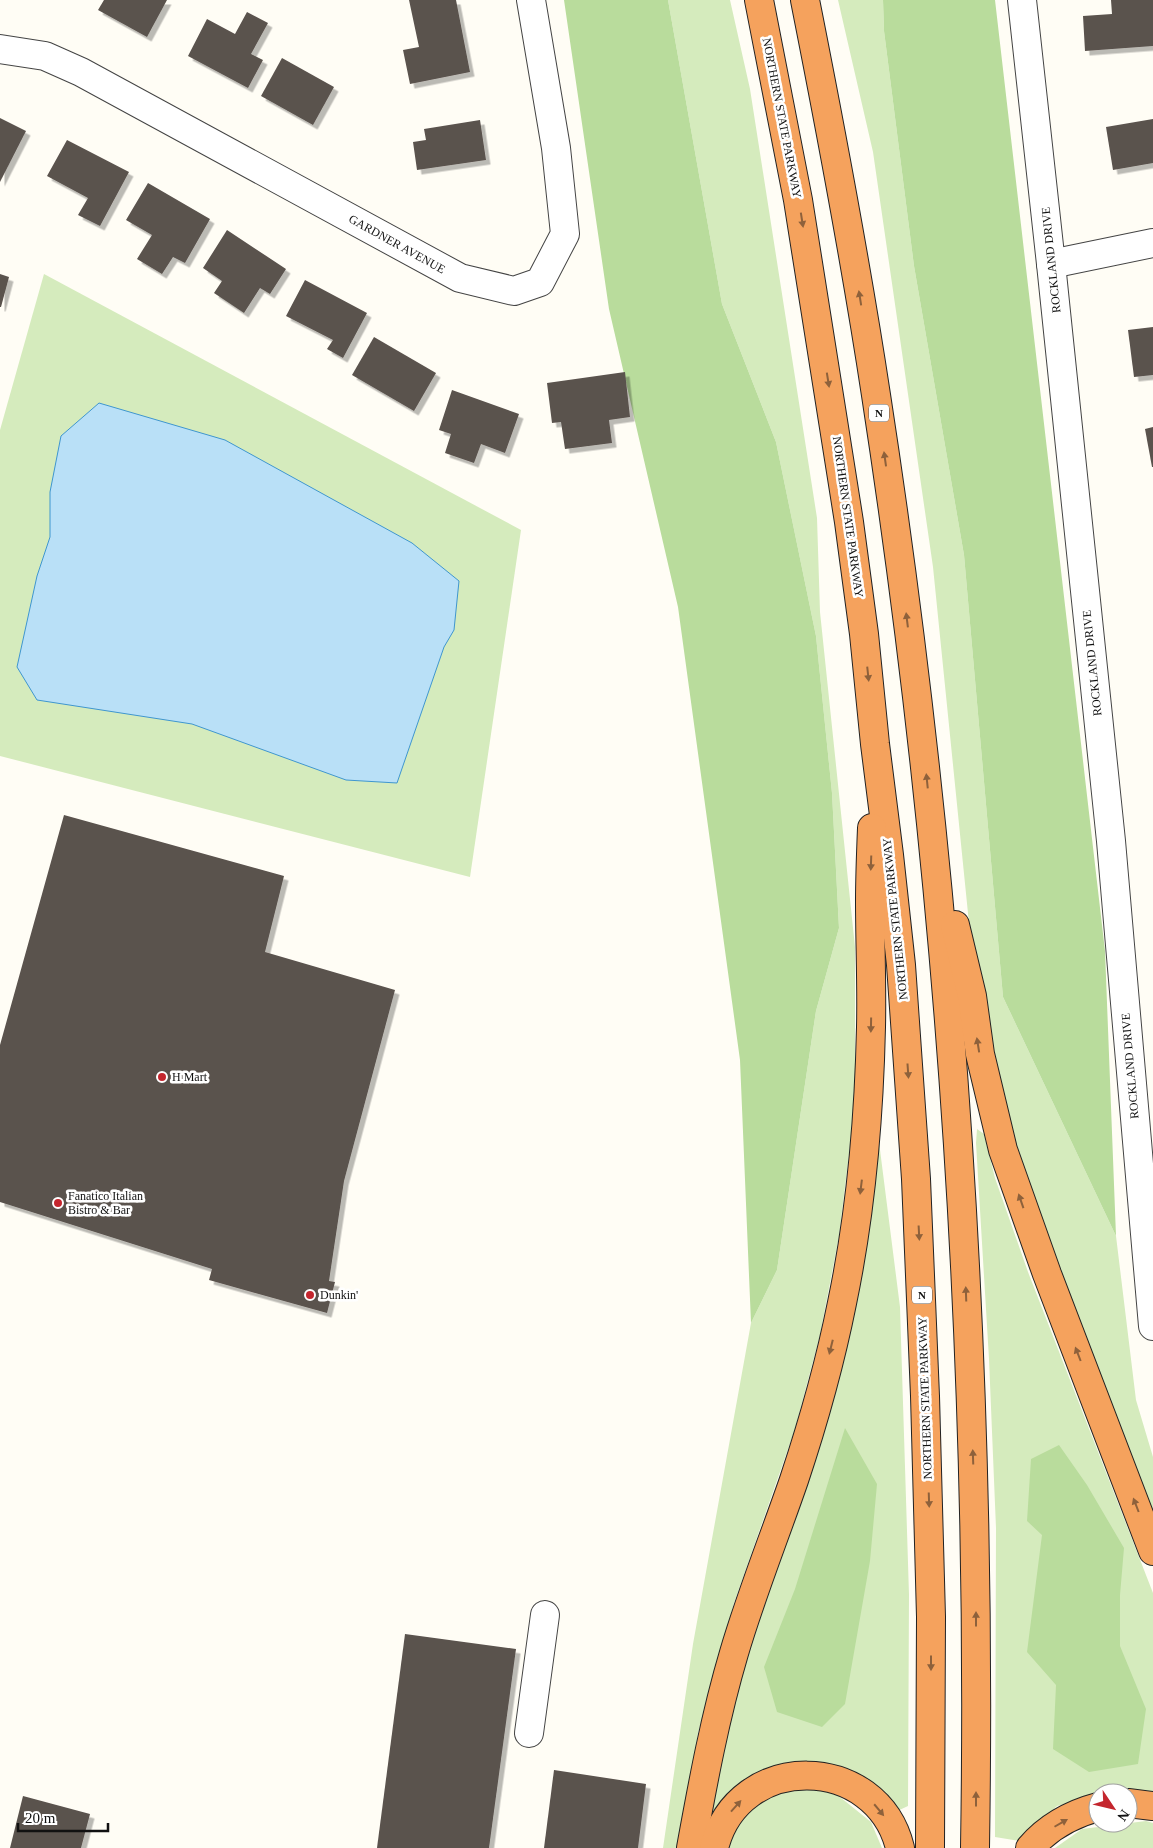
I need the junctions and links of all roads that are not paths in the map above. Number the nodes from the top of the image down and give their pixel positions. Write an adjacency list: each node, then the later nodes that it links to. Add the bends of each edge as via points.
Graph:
1 (531, 0): 5 (street, GARDNER AVENUE, via 556,148 565,234 540,282 514,291 460,278 81,72 45,56)
2 (760, 0): 8 (highway, NORTHERN STATE PARKWAY / N, one-way to 8, via 834,417 864,634)
3 (805, 0): 9 (highway, N, one-way to 3, via 876,395 839,174)
4 (1022, 0): 7 (street, ROCKLAND DRIVE)
5 (0, 49)
6 (1153, 243): 7 (street)
7 (1051, 264): 10 (street, ROCKLAND DRIVE, via 1111,842)
8 (875, 744): 17 (highway, one-way to 17, via 869,1078 863,1170 850,1260 833,1342 806,1440 724,1687); 20 (highway, NORTHERN STATE PARKWAY / N, one-way to 20, via 901,965 918,1218 931,1617)
9 (932, 829): 11 (highway, one-way to 9, via 1047,1274 1004,1150); 21 (highway, N, one-way to 9, via 975,1514 965,1270 953,1074)
10 (1153, 1326)
11 (1153, 1551)
12 (545, 1615): 13 (street)
13 (530, 1733)
14 (1138, 1804): 15 (highway)
15 (1153, 1806)
16 (1088, 1810): 22 (highway, one-way to 16, via 1056,1825)
17 (691, 1848)
18 (714, 1848): 19 (highway, one-way to 19, via 728,1814 749,1793 774,1780 804,1775 834,1779 871,1800 890,1824)
19 (900, 1848)
20 (930, 1848)
21 (976, 1848)
22 (1030, 1848)

